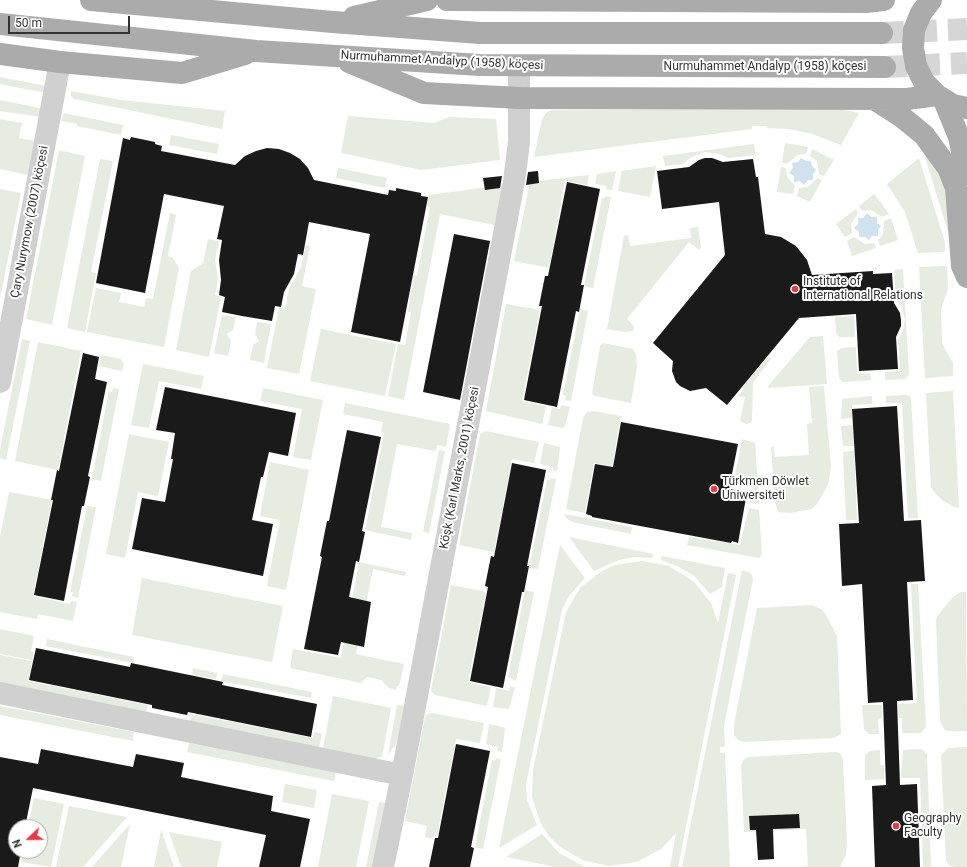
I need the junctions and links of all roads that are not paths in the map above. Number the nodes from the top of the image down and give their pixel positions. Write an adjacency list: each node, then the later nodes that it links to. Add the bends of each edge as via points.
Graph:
1 (91, 0): 7 (main road)
2 (225, 0): 7 (main road)
3 (427, 0): 8 (main road)
4 (447, 0): 6 (main road)
5 (931, 0): 18 (main road, via 917,21 913,48 920,74)
6 (874, 1)
7 (260, 16): 8 (main road)
8 (333, 22): 10 (main road, via 515,34)
9 (0, 24): 11 (main road, Nurmuhammet Andalyp (1958) köçesi)
10 (882, 33)
11 (256, 51): 13 (main road, Nurmuhammet Andalyp (1958) köçesi); 14 (main road, via 182,73)
12 (0, 54): 14 (main road)
13 (333, 55): 15 (main road, Nurmuhammet Andalyp (1958) köçesi); 17 (main road, via 424,93)
14 (60, 62): 23 (street, Çary Nurymow (2007) köçesi)
15 (519, 66): 16 (main road, Nurmuhammet Andalyp (1958) köçesi); 17 (street, Köşk (Karl Marks, 2001) köçesi)
16 (885, 67)
17 (520, 98): 19 (main road); 25 (street, Köşk (Karl Marks, 2001) köçesi, via 519,142 514,181)
18 (941, 98): 19 (main road); 20 (main road); 21 (main road, via 959,136)
19 (874, 99): 22 (main road, via 924,135 948,168 956,188 962,266)
20 (967, 108)
21 (967, 174)
22 (967, 277)
23 (0, 382)
24 (0, 693): 25 (street)
25 (402, 775): 26 (street, Köşk (Karl Marks, 2001) köçesi)
26 (383, 867)

